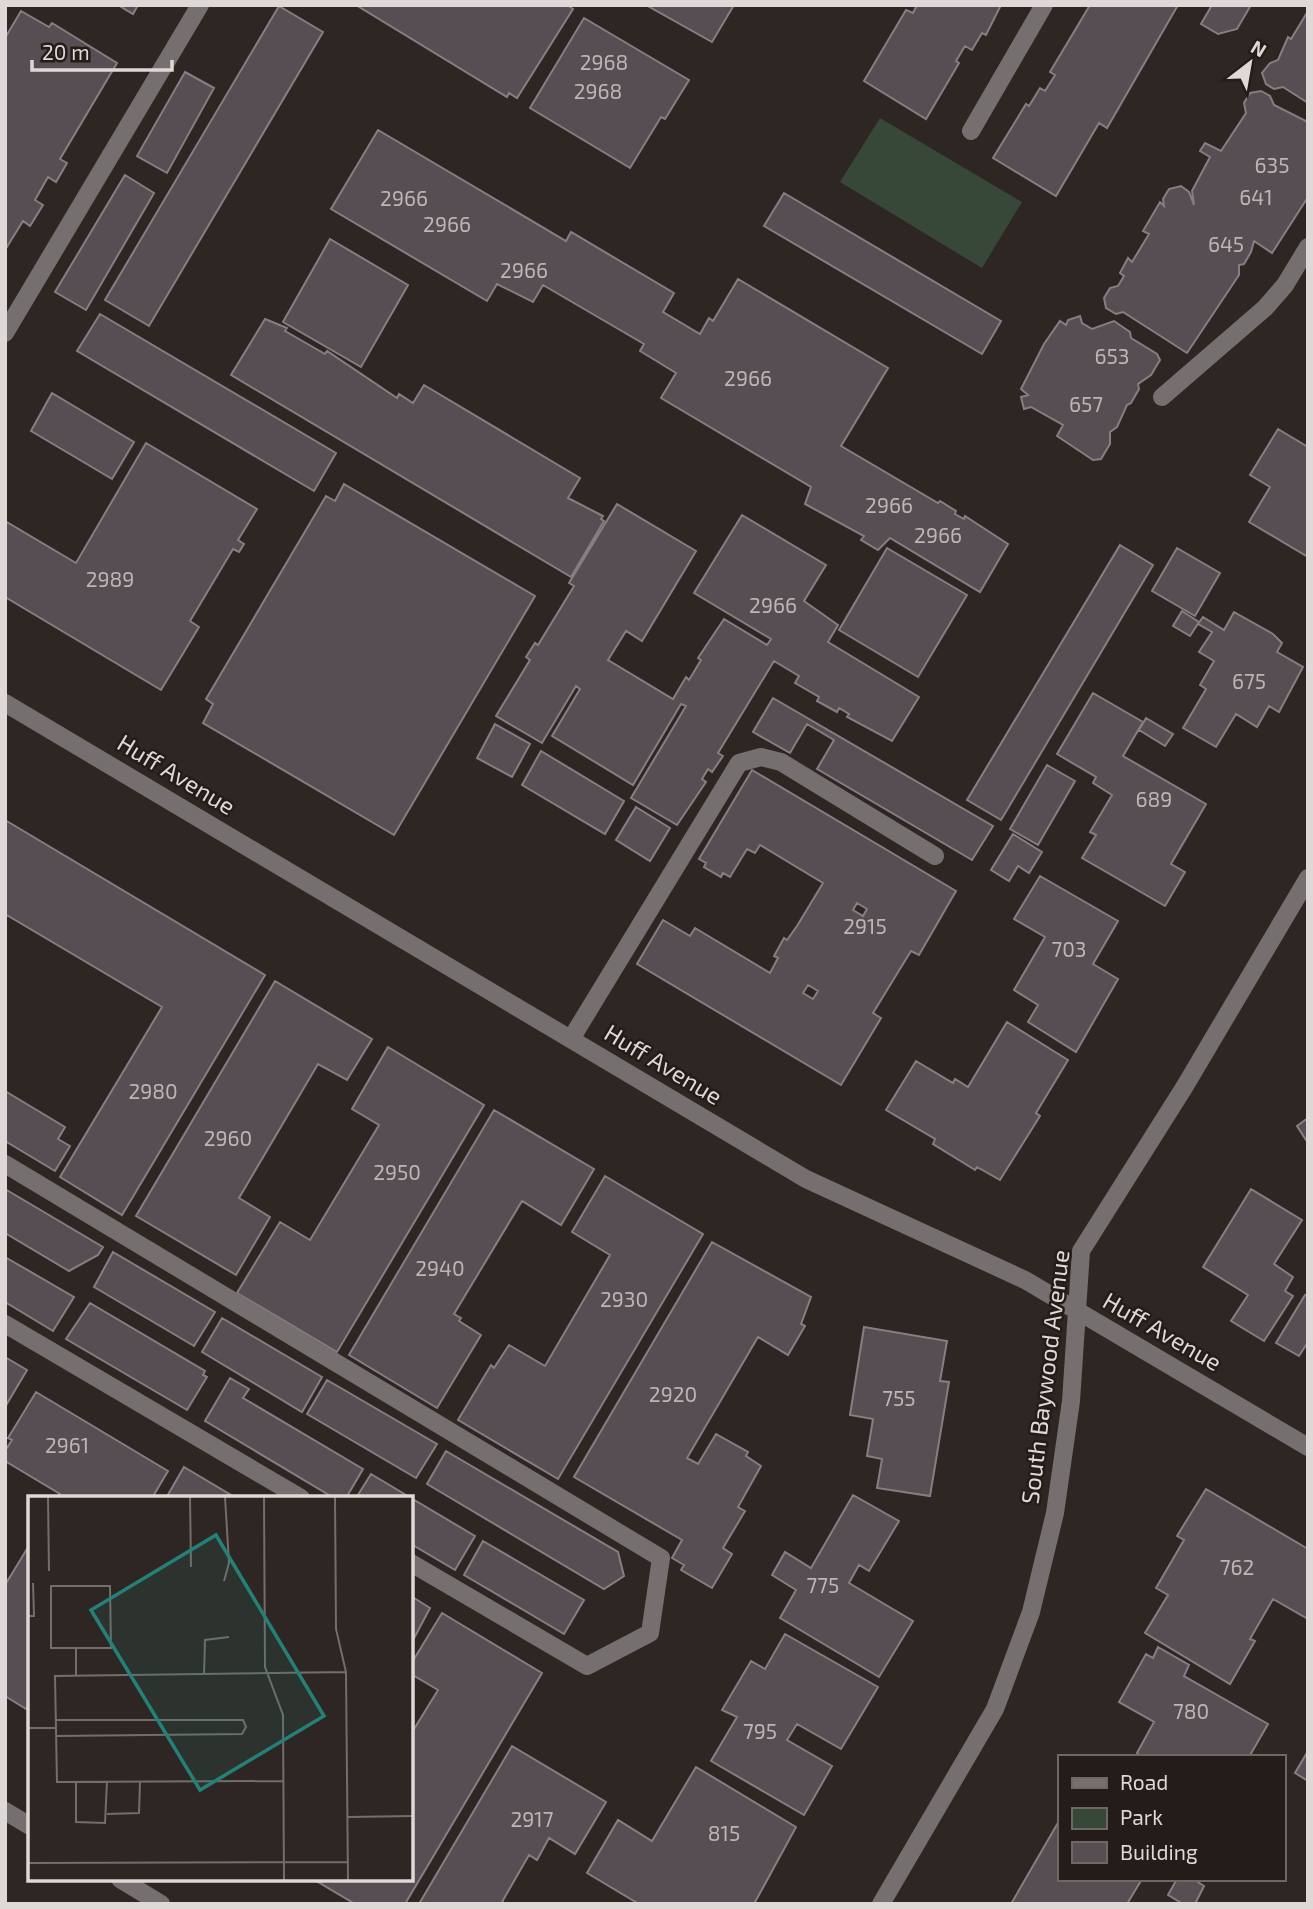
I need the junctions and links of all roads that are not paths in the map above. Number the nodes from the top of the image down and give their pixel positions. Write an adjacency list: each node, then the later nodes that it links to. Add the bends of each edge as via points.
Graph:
1 (200, 5): 5 (street)
2 (1044, 5): 3 (street)
3 (971, 131)
4 (1308, 247): 6 (street, via 1265,308)
5 (5, 333)
6 (1162, 397)
7 (5, 703): 10 (street, Huff Avenue)
8 (935, 856): 10 (street, via 781,762 761,757 738,763)
9 (1308, 878): 12 (street, South Baywood Avenue, via 1081,1251)
10 (571, 1039): 12 (street, Huff Avenue, via 806,1179 1025,1280)
11 (5, 1164): 16 (street, via 661,1558 650,1633 587,1666)
12 (1077, 1311): 14 (street, Huff Avenue); 21 (street, South Baywood Avenue, via 1071,1401 1055,1513 1031,1612 995,1709)
13 (5, 1324): 15 (street)
14 (1308, 1447)
15 (298, 1496)
16 (413, 1564)
17 (5, 1811): 18 (street)
18 (28, 1825)
19 (123, 1881): 20 (street)
20 (161, 1904)
21 (881, 1904)

